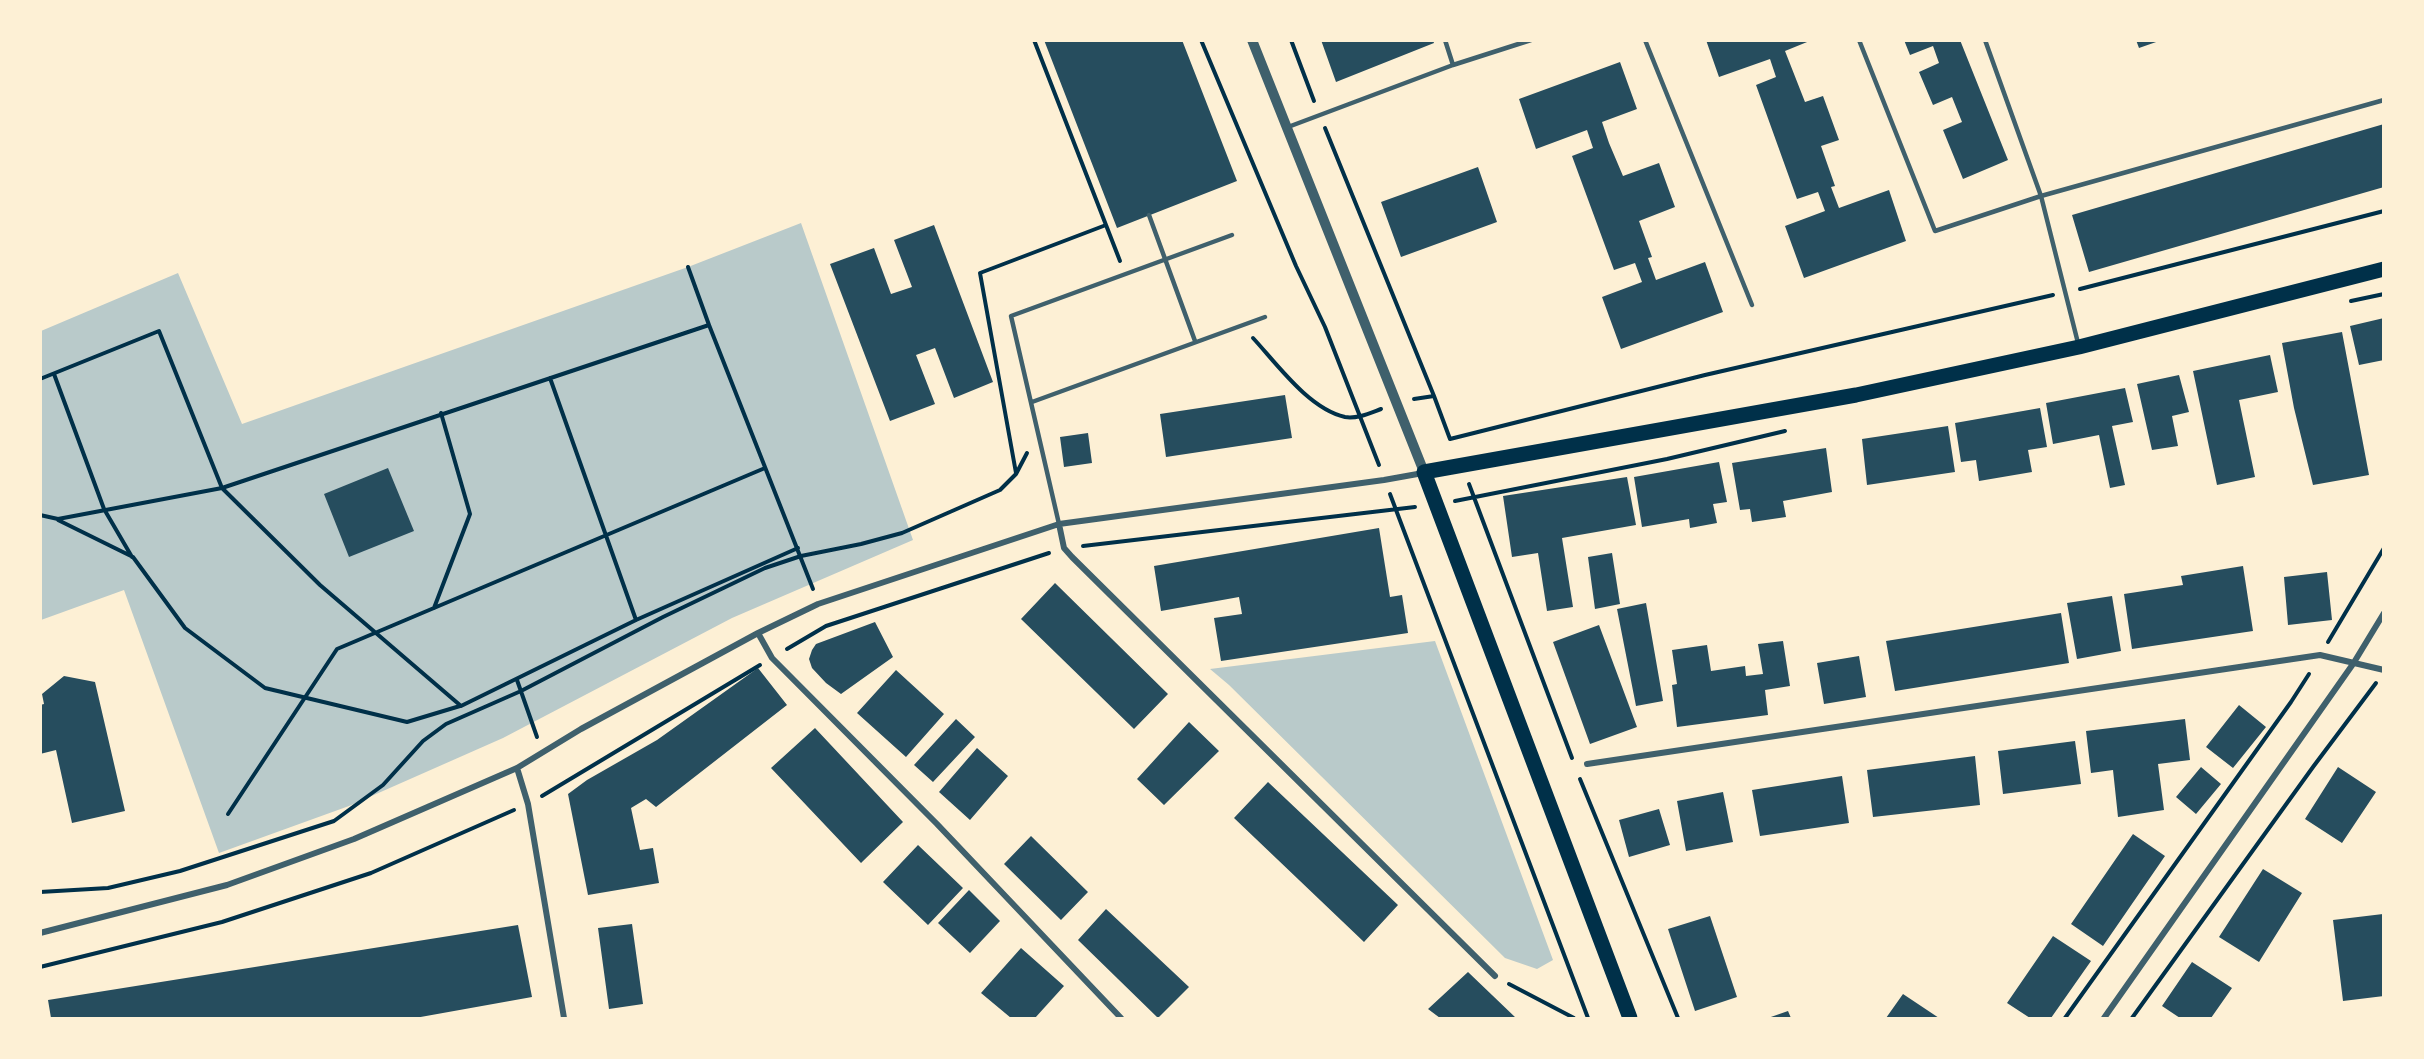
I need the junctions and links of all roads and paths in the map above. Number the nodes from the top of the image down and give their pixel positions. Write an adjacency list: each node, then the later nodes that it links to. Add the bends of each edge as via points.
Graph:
1 (1034, 40): 21 (path)
2 (1201, 40): 34 (path)
3 (1252, 40): 13 (street)
4 (1291, 40): 12 (path)
5 (1445, 40): 10 (lane)
6 (1531, 40): 10 (lane)
7 (1645, 40): 23 (lane)
8 (1859, 40): 14 (lane, via 1935,231)
9 (1985, 40): 14 (lane)
10 (1454, 65): 12 (lane)
11 (2384, 100): 14 (lane)
12 (1320, 115): 13 (lane); 36 (path)
13 (1288, 127): 39 (street)
14 (2041, 196): 22 (lane)
15 (2384, 211): 22 (path)
16 (1149, 215): 18 (lane)
17 (1232, 235): 18 (lane)
18 (1165, 259): 21 (lane); 27 (lane)
19 (688, 267): 25 (path)
20 (2384, 269): 28 (main road)
21 (1125, 274): 32 (lane, via 1011,316)
22 (2066, 292): 28 (lane); 36 (path)
23 (1752, 305)
24 (1265, 317): 26 (lane)
25 (709, 325): 30 (path); 38 (path)
26 (1242, 326): 27 (lane); 34 (path, via 1308,398 1345,417)
27 (1195, 341): 32 (lane)
28 (2079, 347): 37 (main road, via 1856,394)
29 (54, 374): 31 (path); 41 (path, via 159,331); 42 (path)
30 (550, 377): 33 (path); 47 (path)
31 (40, 379)
32 (1032, 402): 35 (lane)
33 (441, 413): 41 (path); 54 (path, via 470,514)
34 (1361, 416): 40 (path)
35 (1037, 434): 46 (lane); 51 (path, via 1016,474 1000,490 902,533)
36 (1449, 439): 37 (path)
37 (1461, 464): 39 (main road); 70 (path)
38 (765, 468): 47 (path); 48 (path)
39 (1424, 472): 40 (street); 83 (main road)
40 (1384, 480): 43 (path); 46 (street)
41 (222, 488): 42 (path); 57 (path)
42 (104, 509): 45 (path); 52 (path)
43 (1397, 510): 49 (path); 82 (path)
44 (40, 515): 45 (path)
45 (58, 519): 52 (path)
46 (1059, 524): 49 (street); 53 (street)
47 (607, 535): 54 (path); 56 (path)
48 (798, 548): 51 (path); 56 (path)
49 (1064, 548): 60 (path, via 826,626); 78 (street)
50 (2384, 548): 59 (path)
51 (801, 556): 53 (path); 65 (path, via 765,568 663,617)
52 (133, 557): 66 (path, via 185,628 265,688)
53 (818, 604): 58 (street)
54 (433, 608): 57 (path)
55 (2384, 613): 61 (street)
56 (636, 620): 63 (path)
57 (375, 633): 66 (path, via 338,649); 67 (path)
58 (758, 633): 60 (street); 68 (street)
59 (2320, 655): 61 (street); 69 (street); 85 (path, via 2291,702)
60 (771, 658): 73 (path); 80 (street, via 937,824)
61 (2353, 664): 62 (street); 86 (street)
62 (2384, 670)
63 (517, 680): 65 (path); 67 (path)
64 (2376, 683): 87 (path)
65 (521, 691): 68 (path); 75 (path, via 446,724 423,741 382,785 334,821 159,876 108,888)
66 (306, 698): 67 (path, via 407,722); 74 (path)
67 (460, 706)
68 (542, 752): 71 (street)
69 (1587, 764)
70 (1575, 766)
71 (517, 768): 73 (street); 76 (street, via 354,839 227,885)
72 (1580, 777): 84 (path)
73 (528, 804): 77 (path, via 371,873 222,922); 79 (street)
74 (228, 814)
75 (40, 892)
76 (40, 933)
77 (40, 967)
78 (1495, 976): 81 (path)
79 (564, 1018)
80 (1121, 1018)
81 (1574, 1018)
82 (1588, 1018)
83 (1630, 1018)
84 (1678, 1018)
85 (2065, 1018)
86 (2104, 1018)
87 (2132, 1018)

